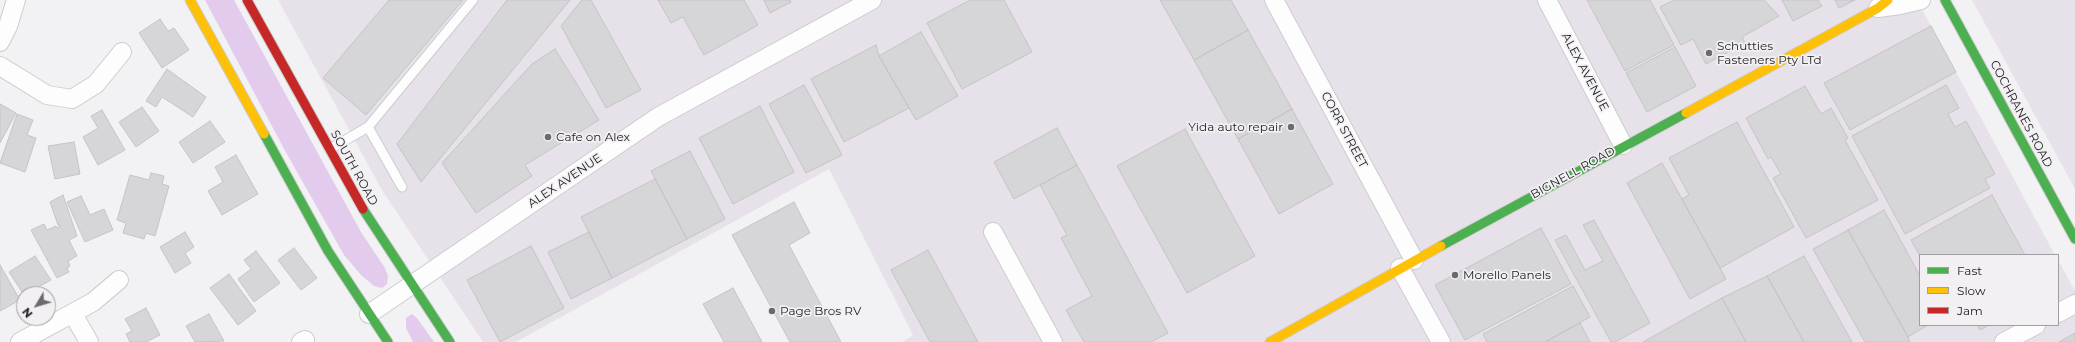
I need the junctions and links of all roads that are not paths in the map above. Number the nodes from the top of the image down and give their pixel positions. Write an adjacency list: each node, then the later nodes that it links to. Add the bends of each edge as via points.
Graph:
1 (16, 0): 11 (street)
2 (190, 0): 26 (main road, via 328,251)
3 (248, 0): 16 (main road, SOUTH ROAD)
4 (474, 0): 14 (lane)
5 (872, 0): 22 (street, ALEX AVENUE, via 658,117)
6 (1274, 0): 20 (street, CORR STREET)
7 (1547, 0): 15 (street, ALEX AVENUE)
8 (1921, 0): 10 (street, BIGNELL ROAD, via 1900,5)
9 (1945, 0): 19 (main road, COCHRANES ROAD)
10 (1883, 4): 15 (main road, BIGNELL ROAD)
11 (0, 42)
12 (122, 52): 13 (street, via 96,84 72,99 47,95)
13 (0, 66)
14 (368, 127): 16 (lane); 17 (lane)
15 (1623, 145): 20 (main road, BIGNELL ROAD)
16 (330, 149): 22 (main road, SOUTH ROAD, via 372,225)
17 (402, 187)
18 (993, 232): 32 (street)
19 (2075, 239)
20 (1407, 264): 33 (main road, BIGNELL ROAD); 34 (street, CORR STREET)
21 (120, 280): 25 (street, via 103,295)
22 (412, 284): 26 (street, ALEX AVENUE); 31 (main road, SOUTH ROAD)
23 (2075, 304): 24 (street)
24 (2059, 312)
25 (73, 314): 28 (street); 29 (street)
26 (369, 314): 30 (main road)
27 (2034, 326): 35 (street)
28 (20, 342)
29 (89, 342)
30 (388, 342)
31 (450, 342)
32 (1053, 342)
33 (1270, 342)
34 (1441, 342)
35 (2004, 342)

